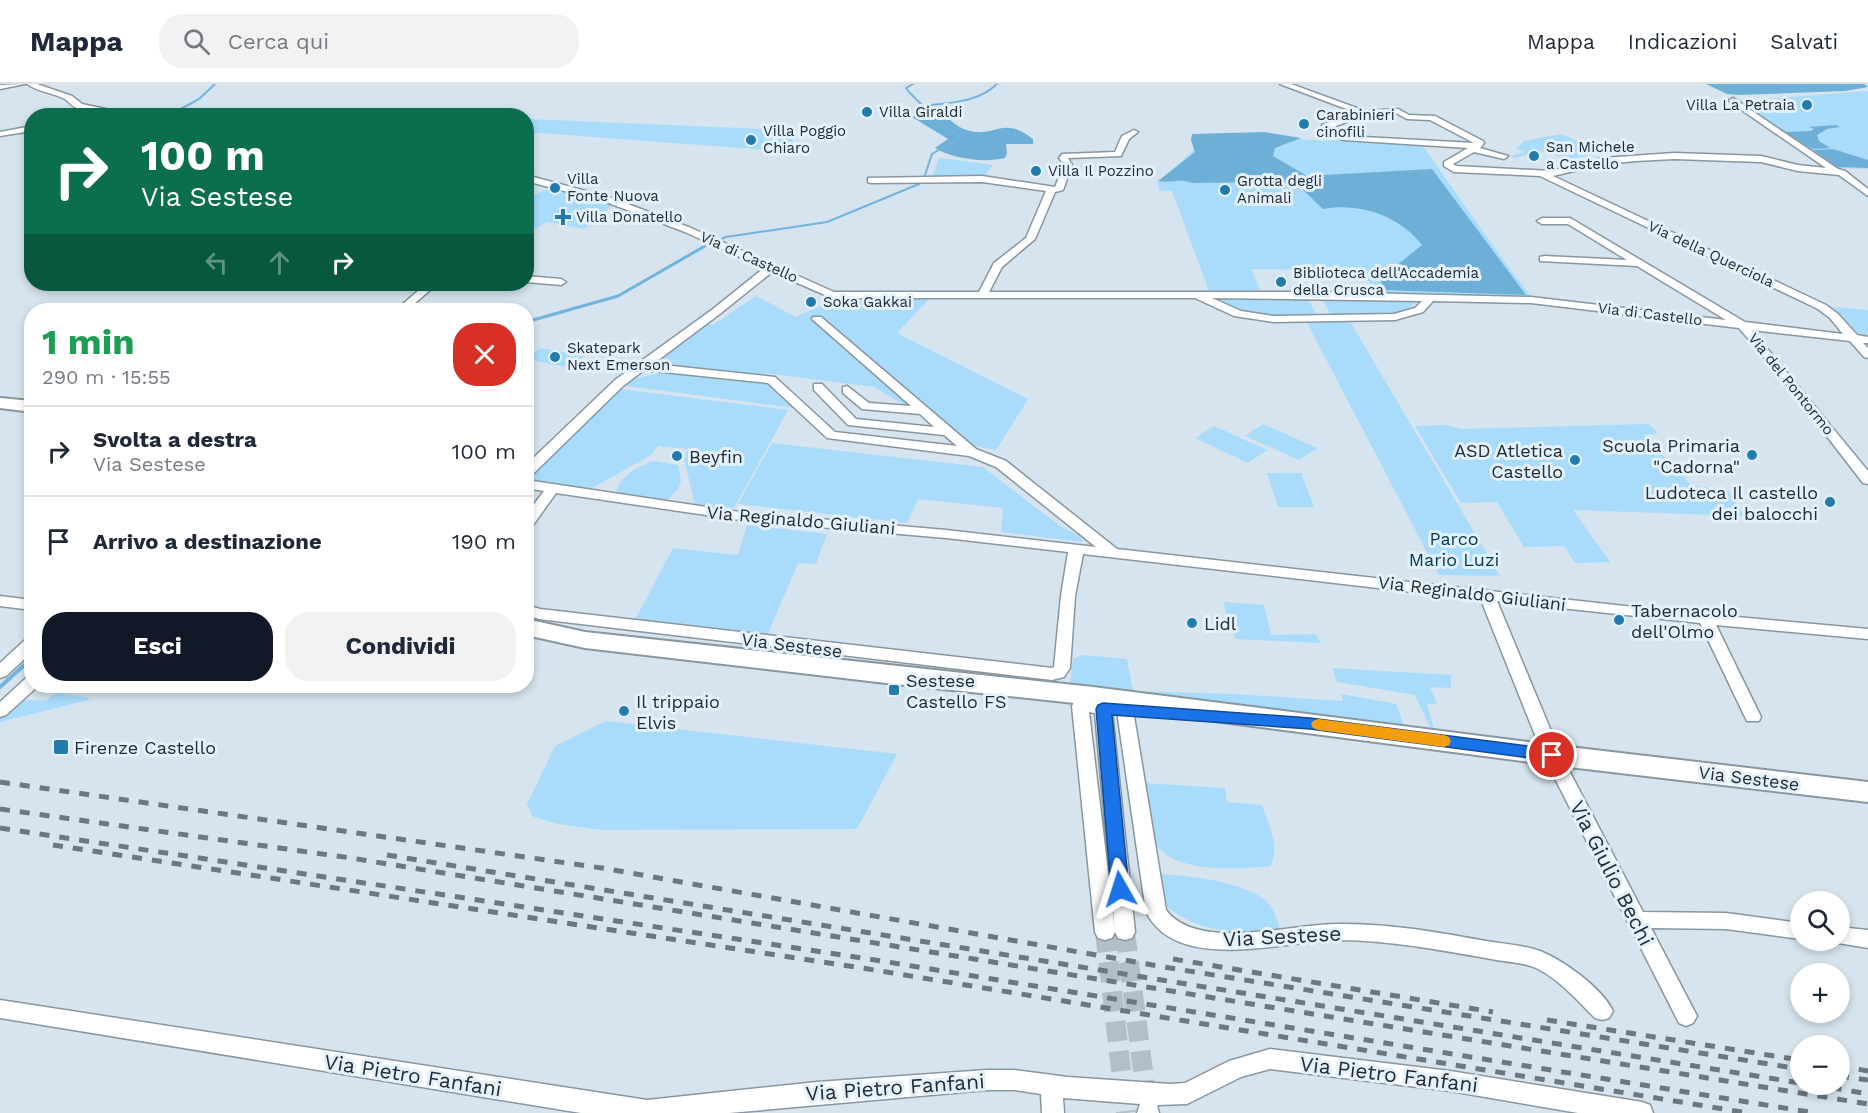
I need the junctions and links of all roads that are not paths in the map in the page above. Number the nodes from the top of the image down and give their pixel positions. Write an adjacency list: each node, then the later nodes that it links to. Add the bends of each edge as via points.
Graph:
1 (21, 84): 4 (street)
2 (31, 84): 6 (street, via 69,98 74,104)
3 (1284, 84): 7 (street)
4 (0, 87)
5 (1733, 100): 15 (street)
6 (94, 108)
7 (1364, 113): 8 (street, via 1398,111); 13 (street, via 1324,130 1344,138)
8 (1407, 117): 9 (street); 13 (street, via 1432,118 1480,143)
9 (1385, 118)
10 (24, 130): 12 (street)
11 (1134, 132): 19 (street, via 1125,138 1118,154 1065,156 1068,165 1062,182 1058,190)
12 (0, 135)
13 (1474, 147): 14 (street); 16 (street, via 1448,166 1460,170)
14 (1504, 156)
15 (1834, 171): 16 (street, via 1761,159 1688,156 1603,161 1557,174); 20 (street)
16 (1539, 172): 34 (street, Via della Querciola, via 1822,307)
17 (534, 180): 24 (street, Via di Castello, via 609,200 716,241)
18 (871, 180): 19 (street, via 988,180)
19 (1051, 190): 29 (street, via 1030,239 998,265)
20 (1868, 193)
21 (1542, 221): 23 (street, Via del Pontormo, via 1570,221)
22 (1544, 259): 23 (street, Via del Pontormo)
23 (1640, 264): 33 (street, Via del Pontormo)
24 (771, 267): 29 (street, Via di Castello, via 832,295); 37 (street)
25 (534, 280): 26 (street)
26 (561, 282)
27 (423, 291): 31 (street)
28 (1193, 294): 29 (street, Via di Castello); 30 (street, Via di Castello); 30 (street, via 1238,314 1273,319 1395,317 1419,310)
29 (982, 296)
30 (1431, 297): 33 (street, Via di Castello, via 1531,300)
31 (409, 303)
32 (817, 319): 42 (street)
33 (1742, 325): 34 (street, Via di Castello); 46 (street, Via del Pontormo)
34 (1853, 339): 35 (street, Via di Castello); 36 (street, Via della Querciola)
35 (1868, 340)
36 (1868, 355)
37 (642, 366): 44 (street, via 771,380 831,435); 45 (street, via 619,383)
38 (818, 387): 43 (street, via 852,422)
39 (847, 390): 42 (street, via 866,406)
40 (0, 403): 41 (main road)
41 (24, 405)
42 (923, 411): 43 (street)
43 (948, 432): 44 (street)
44 (971, 452): 51 (street, via 1001,464)
45 (534, 465)
46 (1868, 480)
47 (534, 486): 48 (street, Via Reginaldo Giuliani)
48 (552, 489): 49 (street); 50 (street, Via Reginaldo Giuliani, via 740,516)
49 (534, 514)
50 (1076, 550): 51 (street, Via Reginaldo Giuliani); 55 (street, Via Sestese, via 1062,668 1058,673)
51 (1112, 552): 52 (street, Via Reginaldo Giuliani)
52 (1487, 595): 56 (street, Via Reginaldo Giuliani); 69 (street, Via Giulio Bechi)
53 (0, 601): 54 (street)
54 (24, 604)
55 (534, 612)
56 (1705, 619): 58 (street, Via Reginaldo Giuliani); 67 (street)
57 (534, 629): 61 (main road, Via Sestese, via 585,640)
58 (1868, 634)
59 (24, 650): 60 (street)
60 (0, 672)
61 (936, 680): 62 (main road, Via Sestese); 65 (main road, Via Sestese)
62 (1023, 688): 64 (main road, Via Sestese); 65 (street)
63 (24, 689): 66 (street)
64 (1163, 704): 65 (street); 68 (main road, Via Sestese)
65 (1100, 708): 68 (main road, Via Sestese); 73 (street); 74 (street); 78 (street, Via Sestese, via 1156,912 1166,925 1209,940 1338,932 1401,937 1534,958 1562,973)
66 (0, 711)
67 (1753, 717)
68 (1310, 723): 69 (main road, Via Sestese)
69 (1552, 755): 70 (main road, Via Sestese); 71 (street, Via Giulio Bechi)
70 (1868, 792)
71 (1637, 920): 72 (street, via 1726,921); 79 (street, Via Giulio Bechi)
72 (1790, 930)
73 (1105, 932)
74 (1125, 932)
75 (1850, 937): 76 (street)
76 (1868, 939)
77 (0, 1009): 80 (street, Via Pietro Fanfani, via 647,1111 987,1080)
78 (1602, 1011)
79 (1686, 1016)
80 (1051, 1086): 81 (street); 82 (street, Via Pietro Fanfani, via 1187,1093 1237,1068 1270,1059 1450,1081)
81 (1053, 1113)
82 (1642, 1113)

